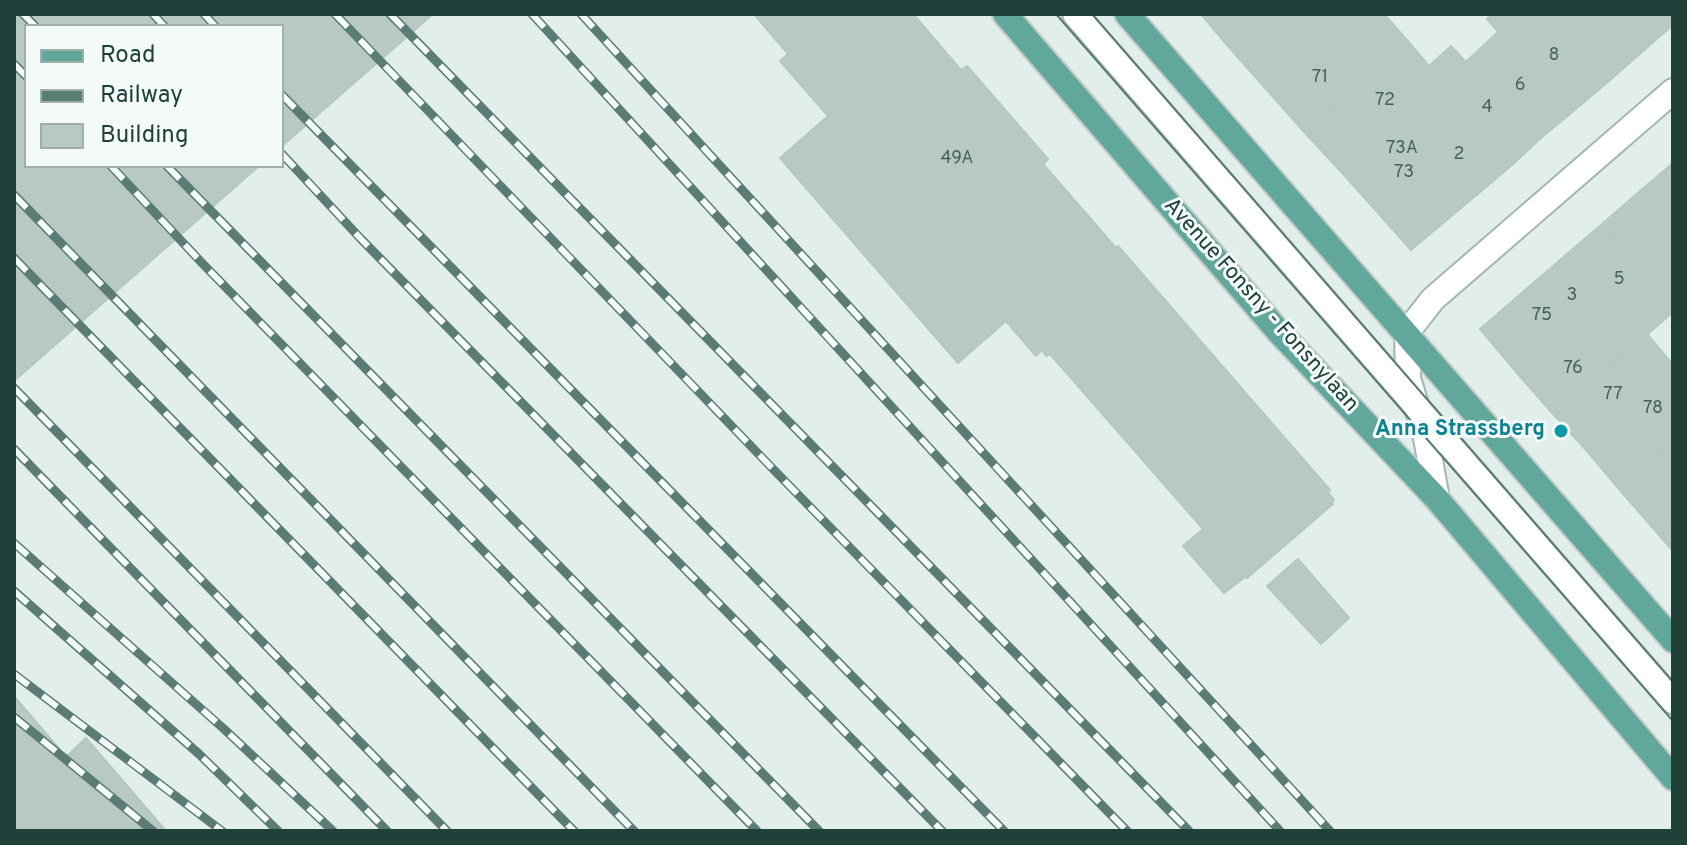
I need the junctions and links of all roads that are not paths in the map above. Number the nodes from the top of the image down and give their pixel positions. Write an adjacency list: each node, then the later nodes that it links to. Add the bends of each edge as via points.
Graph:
1 (1005, 14): 7 (main road, Avenue Fonsny - Fonsnylaan, via 1278,331)
2 (1075, 14): 6 (street)
3 (1127, 14): 5 (main road)
4 (1673, 91): 5 (street, via 1433,299)
5 (1407, 332): 6 (street, via 1408,378); 8 (main road)
6 (1417, 408): 7 (street); 9 (street)
7 (1437, 499): 10 (main road, Avenue Fonsny - Fonsnylaan)
8 (1673, 640)
9 (1673, 701)
10 (1673, 778)

